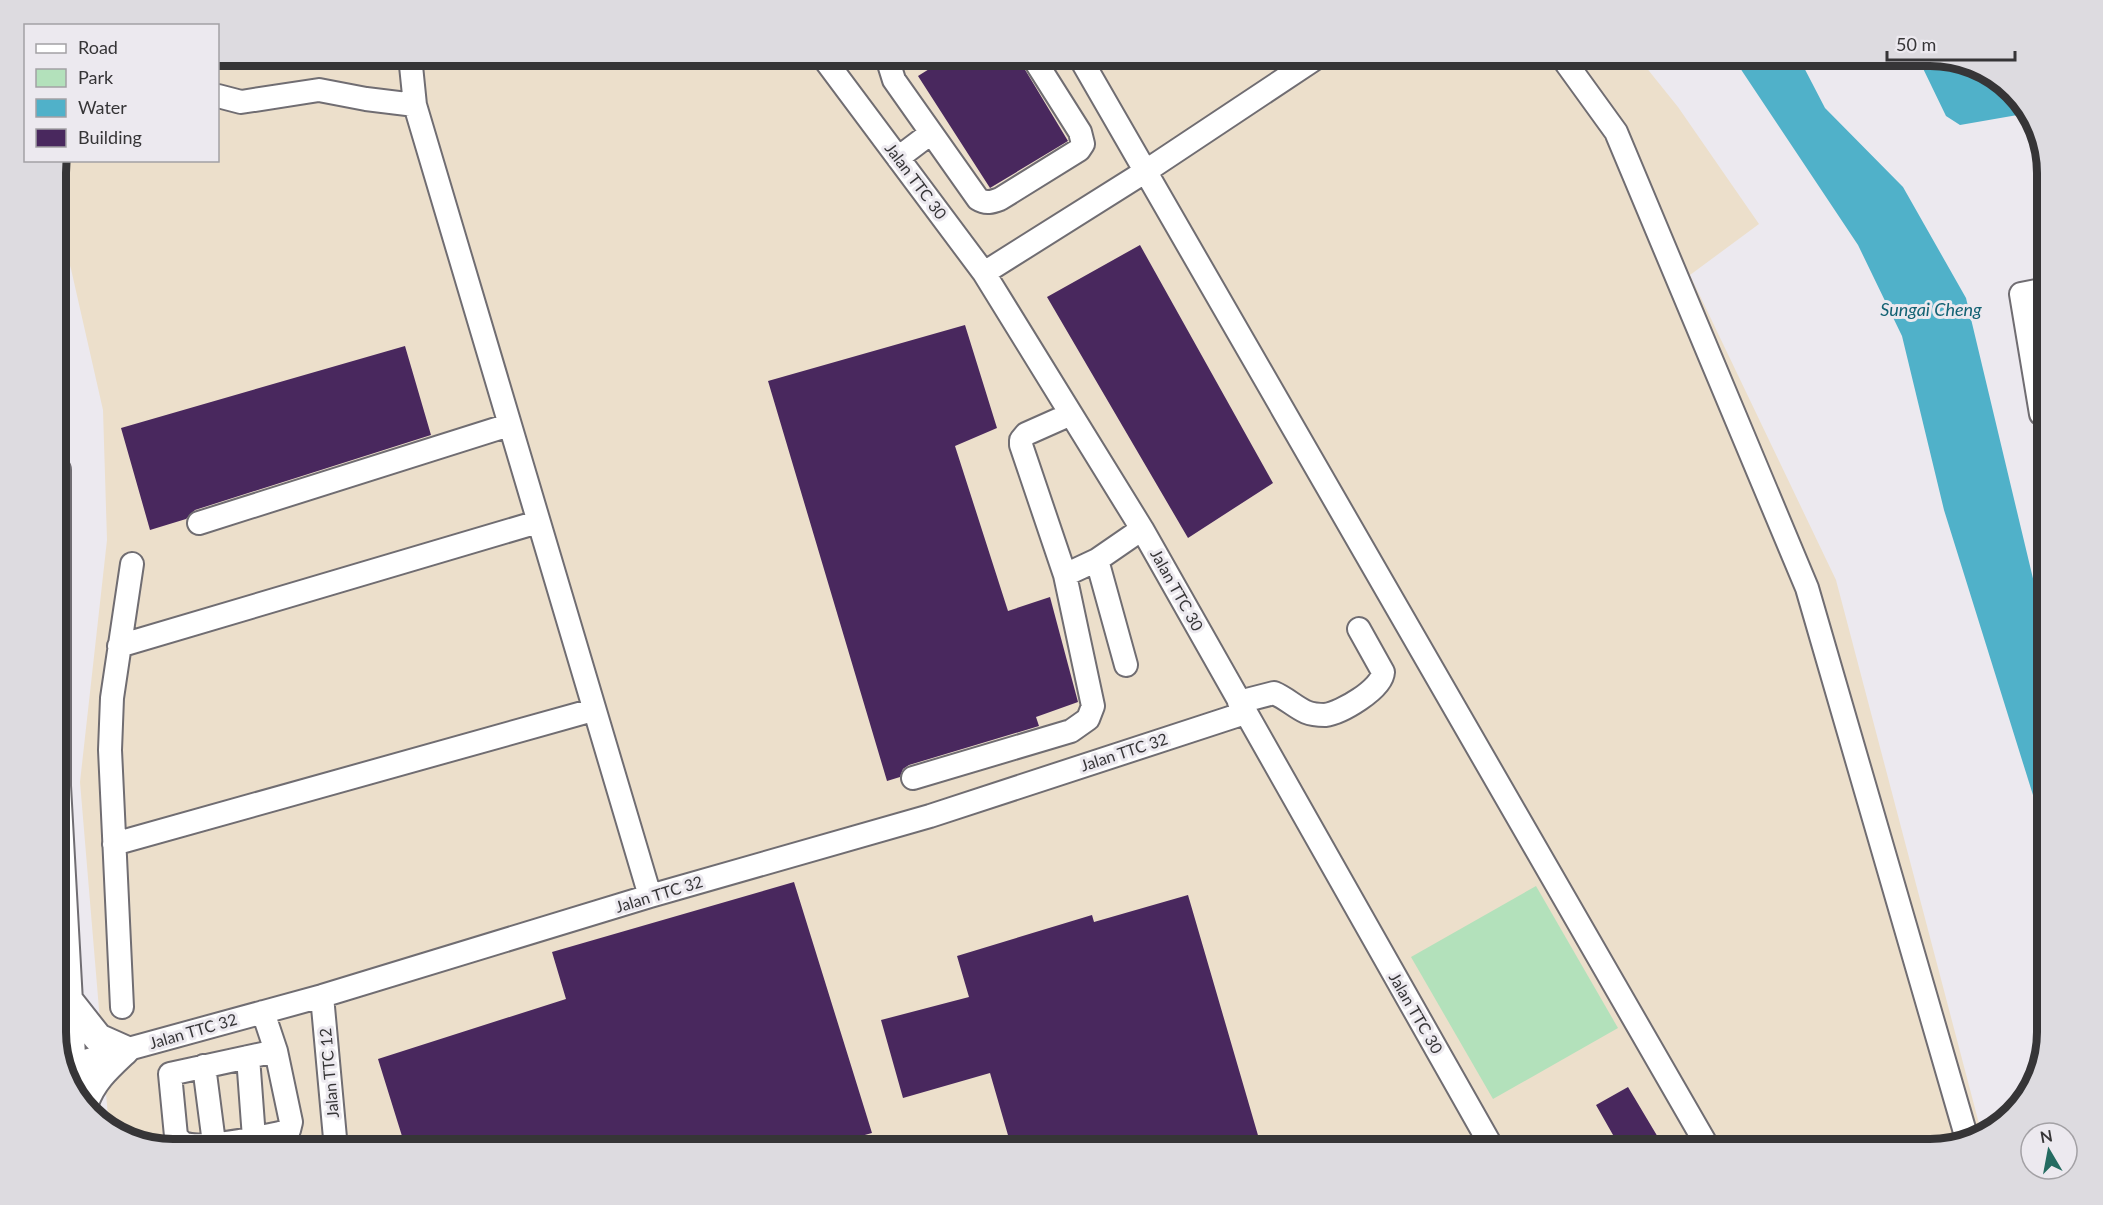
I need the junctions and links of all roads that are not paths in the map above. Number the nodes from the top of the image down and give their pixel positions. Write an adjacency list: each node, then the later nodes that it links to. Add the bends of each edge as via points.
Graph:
1 (411, 66): 9 (street)
2 (829, 66): 11 (street, Jalan TTC 30)
3 (889, 66): 10 (street)
4 (1038, 66): 10 (street, via 1080,132 1083,144 1000,199 978,199)
5 (1085, 66): 12 (street)
6 (1304, 66): 12 (street)
7 (1568, 66): 44 (street, via 1616,132 1807,588)
8 (219, 96): 9 (street, via 242,102 319,90)
9 (415, 105): 17 (street)
10 (930, 133): 11 (street)
11 (898, 158): 13 (street, Jalan TTC 30)
12 (1146, 171): 13 (street); 51 (street)
13 (984, 273): 16 (street, Jalan TTC 30)
14 (2037, 291): 15 (street, via 2021,294)
15 (2037, 390)
16 (1071, 414): 20 (street, Jalan TTC 30); 23 (street, via 1026,434 1021,440)
17 (509, 425): 18 (street); 19 (street)
18 (538, 522): 25 (street); 28 (street)
19 (199, 523)
20 (1142, 529): 21 (street); 27 (street, Jalan TTC 30)
21 (1097, 560): 23 (street); 26 (street)
22 (132, 564): 25 (street)
23 (1065, 575): 29 (street, via 1094,706 1088,719 1071,730)
24 (1359, 629): 27 (street, Jalan TTC 32, via 1383,672 1379,685 1360,698 1324,715 1307,712 1274,693)
25 (119, 646): 30 (street, via 110,750)
26 (1126, 666)
27 (1242, 707): 31 (street, Jalan TTC 32, via 930,816); 50 (street, Jalan TTC 30)
28 (593, 710): 30 (street); 31 (street)
29 (913, 778)
30 (114, 844): 35 (street)
31 (651, 896): 33 (street, Jalan TTC 32)
32 (66, 964): 34 (main road)
33 (322, 996): 36 (street, Jalan TTC 32); 49 (street, Jalan TTC 12)
34 (68, 999): 37 (main road, via 98,1038); 40 (main road)
35 (122, 1007)
36 (263, 1012): 37 (street, Jalan TTC 32); 38 (street)
37 (125, 1050): 42 (street, Jalan TTC 32); 43 (main road, via 102,1072)
38 (276, 1051): 39 (street); 45 (street, via 291,1122 289,1130)
39 (248, 1057): 41 (street); 45 (street)
40 (70, 1060)
41 (204, 1066): 46 (street, via 170,1074); 47 (street)
42 (76, 1076)
43 (87, 1096)
44 (1965, 1133)
45 (254, 1138): 48 (street)
46 (178, 1139)
47 (213, 1139)
48 (246, 1139)
49 (335, 1139)
50 (1487, 1139)
51 (1703, 1139)

